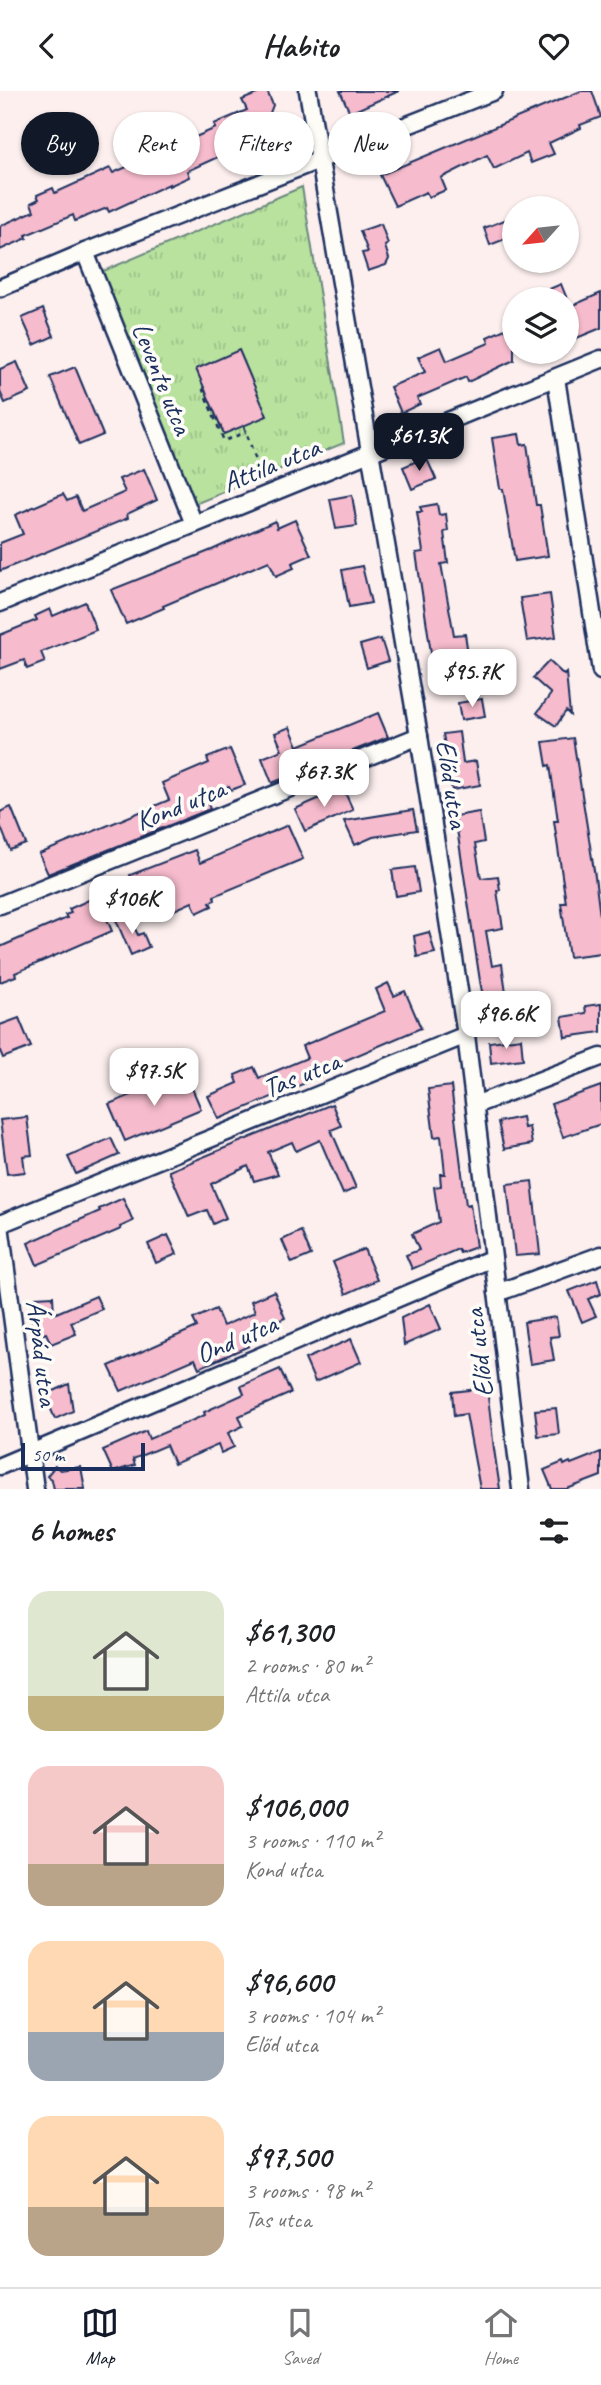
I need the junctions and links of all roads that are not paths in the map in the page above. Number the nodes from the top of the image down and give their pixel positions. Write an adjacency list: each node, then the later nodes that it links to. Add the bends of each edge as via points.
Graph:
1 (308, 91): 3 (street, Előd utca)
2 (494, 91): 3 (street)
3 (320, 159): 4 (street); 8 (street, Előd utca)
4 (85, 252): 5 (street); 9 (street, Levente utca)
5 (0, 288)
6 (601, 359): 7 (street, Attila utca)
7 (556, 378): 8 (street, Attila utca); 11 (street)
8 (370, 452): 9 (street, Attila utca); 12 (street, Előd utca)
9 (194, 524): 10 (street, Attila utca)
10 (0, 603)
11 (601, 671)
12 (419, 736): 13 (street, Kond utca); 14 (street, Előd utca)
13 (0, 905)
14 (466, 1035): 16 (street, Előd utca); 17 (street, Tas utca)
15 (601, 1057): 16 (street)
16 (475, 1105): 19 (street, Előd utca)
17 (0, 1224): 21 (street, Árpád utca)
18 (601, 1255): 20 (street)
19 (493, 1258): 20 (street, Előd utca); 21 (street, Ond utca)
20 (497, 1293): 24 (street, Előd utca)
21 (30, 1453): 22 (street, Ond utca); 23 (street, Árpád utca)
22 (0, 1465)
23 (35, 1489)
24 (521, 1489)

